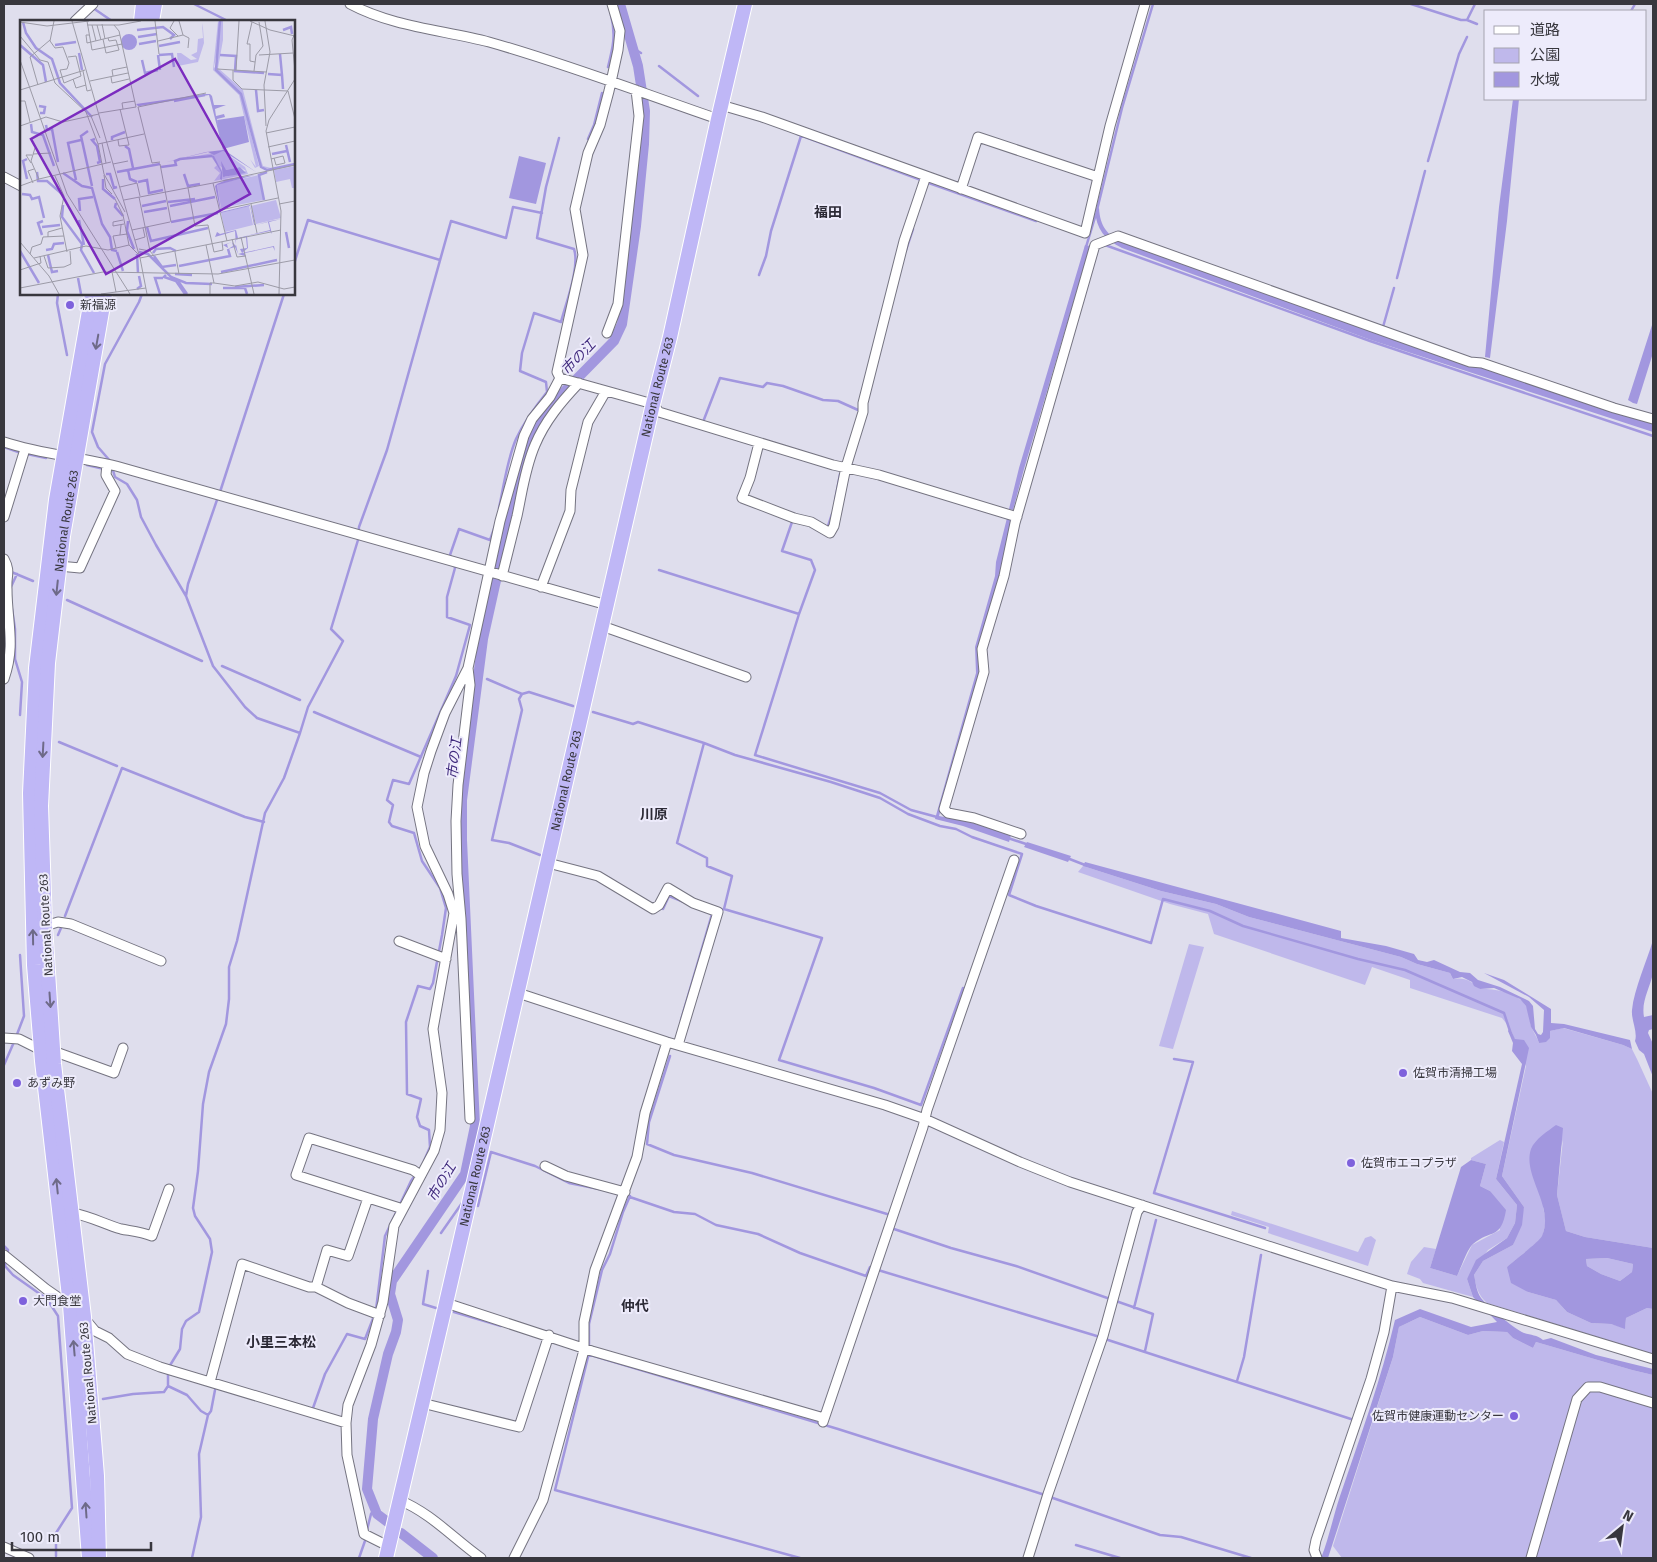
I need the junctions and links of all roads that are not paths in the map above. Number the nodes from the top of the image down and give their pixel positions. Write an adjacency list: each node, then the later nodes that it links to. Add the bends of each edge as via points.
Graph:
1 (143, 4): 9 (highway)
2 (155, 4): 10 (highway)
3 (350, 4): 11 (street, via 384,18 489,42)
4 (612, 4): 11 (street, via 620,31)
5 (745, 4): 13 (highway, National Route 263)
6 (1145, 4): 15 (street)
7 (90, 7): 8 (street)
8 (76, 20)
9 (140, 20)
10 (152, 20)
11 (612, 81): 12 (street); 23 (street, via 600,125 588,153 575,209 583,254 557,372)
12 (636, 90): 14 (street); 22 (street, via 639,116 618,304)
13 (722, 105): 14 (highway, National Route 263); 17 (street, via 762,117)
14 (718, 119): 26 (highway, National Route 263)
15 (1098, 176): 19 (street, via 978,137); 19 (street, via 1084,233)
16 (4, 177): 18 (street)
17 (924, 180): 19 (street); 33 (street, via 904,241)
18 (20, 185)
19 (961, 189)
20 (92, 295): 31 (highway, National Route 263)
21 (105, 295): 31 (highway, National Route 263, one-way to 31)
22 (607, 333)
23 (564, 379): 24 (street); 38 (street, via 532,419 524,436)
24 (579, 383): 25 (street); 39 (street, via 559,405 535,444)
25 (606, 391): 26 (street); 40 (street, via 588,422 570,490 570,511)
26 (653, 404): 29 (street, via 659,412); 41 (highway, National Route 263)
27 (1653, 419): 34 (street, via 1379,331 1118,236 1095,245)
28 (4, 442): 30 (street)
29 (758, 445): 33 (street); 33 (street, via 742,498 813,523 830,533)
30 (24, 453): 31 (street); 35 (street)
31 (70, 457): 32 (street); 37 (highway, National Route 263); 58 (highway, National Route 263, one-way to 31, via 34,965 30,793 36,668 56,500)
32 (111, 465): 37 (street, via 106,475 115,491 80,568); 38 (street)
33 (846, 467): 34 (street)
34 (1012, 515): 46 (street, via 1004,576 982,649 984,672 944,809 948,813)
35 (4, 517)
36 (4, 559): 45 (street, via 9,571 6,587 12,646)
37 (59, 566): 49 (highway, National Route 263, one-way to 49, via 48,663 40,806)
38 (488, 572): 39 (street); 43 (street)
39 (502, 576): 40 (street)
40 (541, 587): 41 (street)
41 (607, 605): 42 (highway, National Route 263)
42 (602, 626): 44 (street); 48 (highway, National Route 263)
43 (468, 668): 51 (street, via 445,713 431,751 417,807 425,846 454,913); 59 (street, via 470,685 456,821)
44 (746, 677)
45 (4, 679)
46 (1021, 834)
47 (1014, 860): 60 (street)
48 (548, 863): 53 (highway, National Route 263); 56 (street, via 598,876 656,907 668,888 714,911)
49 (45, 926): 52 (street, via 58,922 71,924); 58 (highway, National Route 263, one-way to 58)
50 (399, 940): 51 (street)
51 (441, 957): 62 (street, via 433,1029 442,1093 440,1130 434,1151)
52 (162, 961)
53 (518, 993): 55 (street); 72 (highway, National Route 263)
54 (6, 1038): 58 (street, via 19,1039)
55 (667, 1042): 56 (street); 64 (street)
56 (678, 1045): 60 (street)
57 (123, 1048): 58 (street, via 114,1073)
58 (47, 1050): 68 (highway, National Route 263); 73 (highway, National Route 263, one-way to 58)
59 (470, 1119)
60 (925, 1119): 66 (street, via 1070,1182); 77 (street, via 824,1420)
61 (545, 1166): 64 (street)
62 (417, 1172): 65 (street, via 309,1138 296,1176); 67 (street)
63 (169, 1189): 68 (street, via 152,1236)
64 (624, 1194): 77 (street, via 590,1288 584,1322)
65 (368, 1198): 67 (street); 71 (street, via 348,1256 327,1250)
66 (1142, 1205): 70 (street); 91 (street, via 1102,1339)
67 (403, 1209): 74 (street, via 394,1226 383,1302)
68 (72, 1213): 75 (highway, National Route 263)
69 (6, 1257): 73 (street)
70 (1392, 1286): 78 (street, via 1452,1298); 92 (street, via 1371,1379 1316,1540 1314,1550)
71 (316, 1287): 74 (street); 79 (street, via 242,1264)
72 (446, 1303): 76 (street); 80 (highway, National Route 263)
73 (70, 1305): 75 (street); 87 (highway, National Route 263, one-way to 73)
74 (376, 1313): 82 (street, via 371,1345 352,1393)
75 (84, 1317): 79 (street, via 95,1331 127,1354); 88 (highway, National Route 263, via 97,1476)
76 (548, 1340): 77 (street); 80 (street, via 519,1427)
77 (586, 1351): 90 (street, via 543,1500)
78 (1653, 1359)
79 (210, 1382): 82 (street)
80 (422, 1403): 83 (highway, National Route 263)
81 (1653, 1403): 93 (street, via 1600,1387 1588,1387 1577,1399)
82 (346, 1423): 85 (street, via 347,1455 367,1536)
83 (400, 1500): 85 (highway, National Route 263); 89 (street, via 426,1513)
84 (4, 1547): 86 (street)
85 (387, 1552)
86 (29, 1558)
87 (89, 1558)
88 (99, 1558)
89 (481, 1558)
90 (514, 1558)
91 (1028, 1558)
92 (1317, 1558)
93 (1531, 1558)

